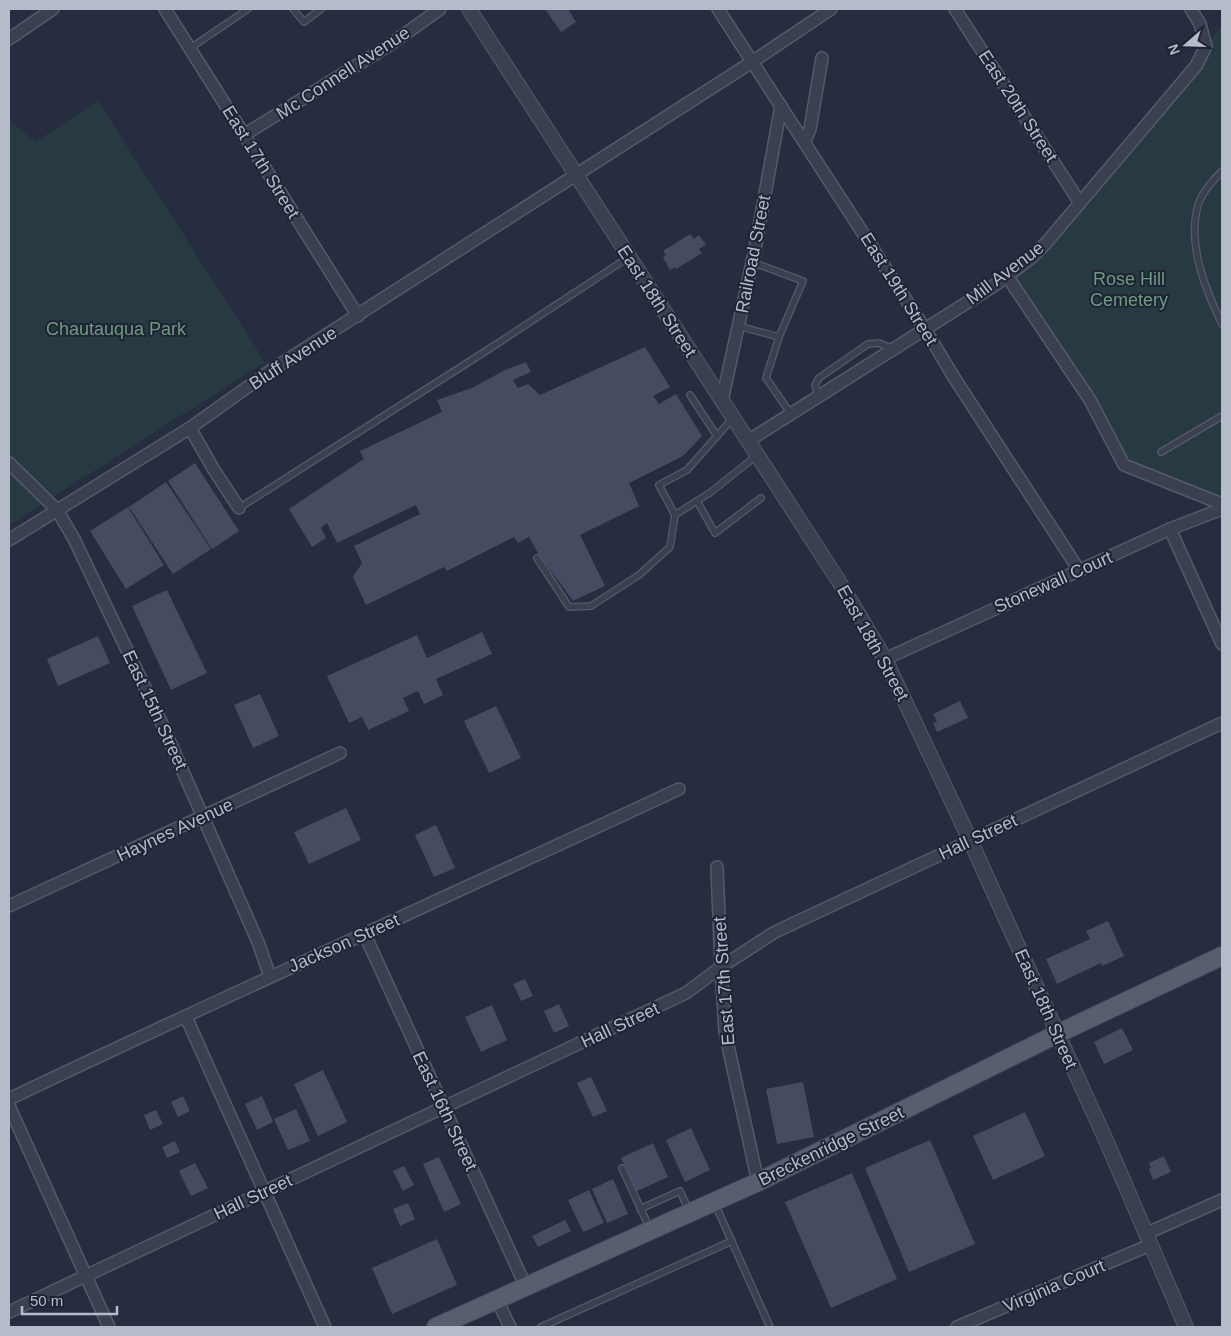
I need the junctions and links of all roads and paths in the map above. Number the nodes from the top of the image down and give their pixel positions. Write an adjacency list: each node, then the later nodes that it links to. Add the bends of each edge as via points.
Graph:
1 (53, 9): 12 (street)
2 (165, 9): 13 (street, East 17th Street)
3 (248, 9): 13 (lane)
4 (293, 9): 5 (lane, via 304,22)
5 (320, 9)
6 (440, 9): 17 (street, Mc Connell Avenue, via 388,46)
7 (469, 9): 20 (street, East 18th Street)
8 (718, 9): 15 (street, East 19th Street)
9 (831, 9): 15 (street)
10 (955, 9): 21 (street, East 20th Street)
11 (1191, 9): 21 (street, Mill Avenue, via 1200,24 1206,46 1196,66)
12 (9, 39)
13 (189, 49): 17 (street, East 17th Street)
14 (822, 58): 18 (street)
15 (752, 62): 16 (street, East 19th Street); 20 (street, Bluff Avenue)
16 (781, 106): 18 (street, East 19th Street); 23 (street, Railroad Street)
17 (244, 135): 25 (street, East 17th Street)
18 (805, 141): 28 (street, East 19th Street)
19 (1222, 172): 26 (lane, via 1205,190 1197,208 1194,229 1205,283)
20 (576, 175): 22 (street, East 18th Street); 25 (street, Bluff Avenue)
21 (1080, 203): 24 (street, Mill Avenue, via 1031,258)
22 (629, 257): 33 (street, East 18th Street); 46 (lane)
23 (752, 262): 27 (street, Railroad Street); 29 (lane, via 803,280)
24 (1007, 276): 28 (street, Mill Avenue); 45 (street, via 1090,400 1124,465)
25 (358, 316): 37 (street, Bluff Avenue, via 270,371)
26 (1222, 324)
27 (738, 326): 29 (lane); 33 (street, Railroad Street)
28 (925, 328): 30 (street, Mill Avenue); 53 (street, East 19th Street)
29 (779, 337): 34 (lane, via 766,378)
30 (893, 349): 32 (street, Mill Avenue); 32 (lane, via 879,343 868,344 819,378 815,385)
31 (690, 395): 38 (lane)
32 (818, 396): 34 (street, Mill Avenue)
33 (722, 401): 36 (street, East 18th Street)
34 (791, 414): 39 (street, Mill Avenue)
35 (1222, 416): 40 (lane)
36 (733, 418): 38 (lane); 39 (street, East 18th Street)
37 (190, 428): 46 (street); 48 (street, Bluff Avenue)
38 (717, 436): 49 (lane, via 687,470 660,485)
39 (748, 441): 41 (street, East 18th Street)
40 (1161, 452)
41 (757, 455): 44 (lane); 55 (street, East 18th Street)
42 (9, 463): 48 (street, East 15th Street)
43 (761, 498): 44 (lane, via 715,533)
44 (697, 501): 49 (lane)
45 (1222, 504)
46 (239, 508)
47 (1222, 509): 50 (street, Stonewall Court)
48 (57, 510): 51 (street, Bluff Avenue); 59 (street, East 15th Street, via 158,715)
49 (675, 515): 52 (lane, via 670,547 639,575 591,606 569,607)
50 (1170, 529): 53 (street, Stonewall Court); 54 (street)
51 (9, 540)
52 (537, 558)
53 (1079, 570): 55 (street, Stonewall Court)
54 (1222, 644)
55 (885, 659): 60 (street, East 18th Street)
56 (1222, 723): 60 (street, Hall Street)
57 (340, 752): 59 (street, Haynes Avenue)
58 (680, 789): 63 (street, Jackson Street)
59 (203, 816): 62 (street, Haynes Avenue); 66 (street, East 15th Street)
60 (970, 840): 65 (street, Hall Street, via 775,932); 68 (street, East 18th Street)
61 (717, 867): 65 (street, East 17th Street)
62 (9, 906)
63 (365, 935): 66 (street, Jackson Street); 71 (street, East 16th Street)
64 (1222, 956): 68 (main road, Breckenridge Street)
65 (721, 966): 71 (street, Hall Street, via 686,993); 73 (street, East 17th Street, via 725,1032)
66 (270, 976): 67 (street, Jackson Street)
67 (186, 1017): 69 (street, Jackson Street); 74 (street)
68 (1057, 1034): 73 (main road, Breckenridge Street); 80 (street, East 18th Street)
69 (9, 1099)
70 (9, 1106): 82 (street)
71 (444, 1108): 74 (street, Hall Street); 83 (street, East 16th Street)
72 (622, 1168): 77 (lane)
73 (758, 1182): 76 (main road, Breckenridge Street)
74 (265, 1191): 82 (street, Hall Street); 87 (street)
75 (1222, 1200): 80 (street, Virginia Court)
76 (714, 1202): 78 (main road, Breckenridge Street); 81 (lane)
77 (640, 1209): 78 (lane, via 680,1191); 79 (lane)
78 (690, 1213): 79 (main road, Breckenridge Street)
79 (650, 1231): 83 (main road, Breckenridge Street)
80 (1148, 1239): 92 (street, Virginia Court); 93 (street, East 18th Street)
81 (732, 1241): 90 (lane); 91 (lane)
82 (85, 1276): 85 (street, Hall Street); 86 (street)
83 (526, 1287): 84 (main road, Breckenridge Street)
84 (497, 1300): 88 (main road, Breckenridge Street); 89 (street)
85 (9, 1312)
86 (109, 1327)
87 (325, 1327)
88 (436, 1327)
89 (510, 1327)
90 (541, 1327)
91 (770, 1327)
92 (958, 1327)
93 (1186, 1327)

